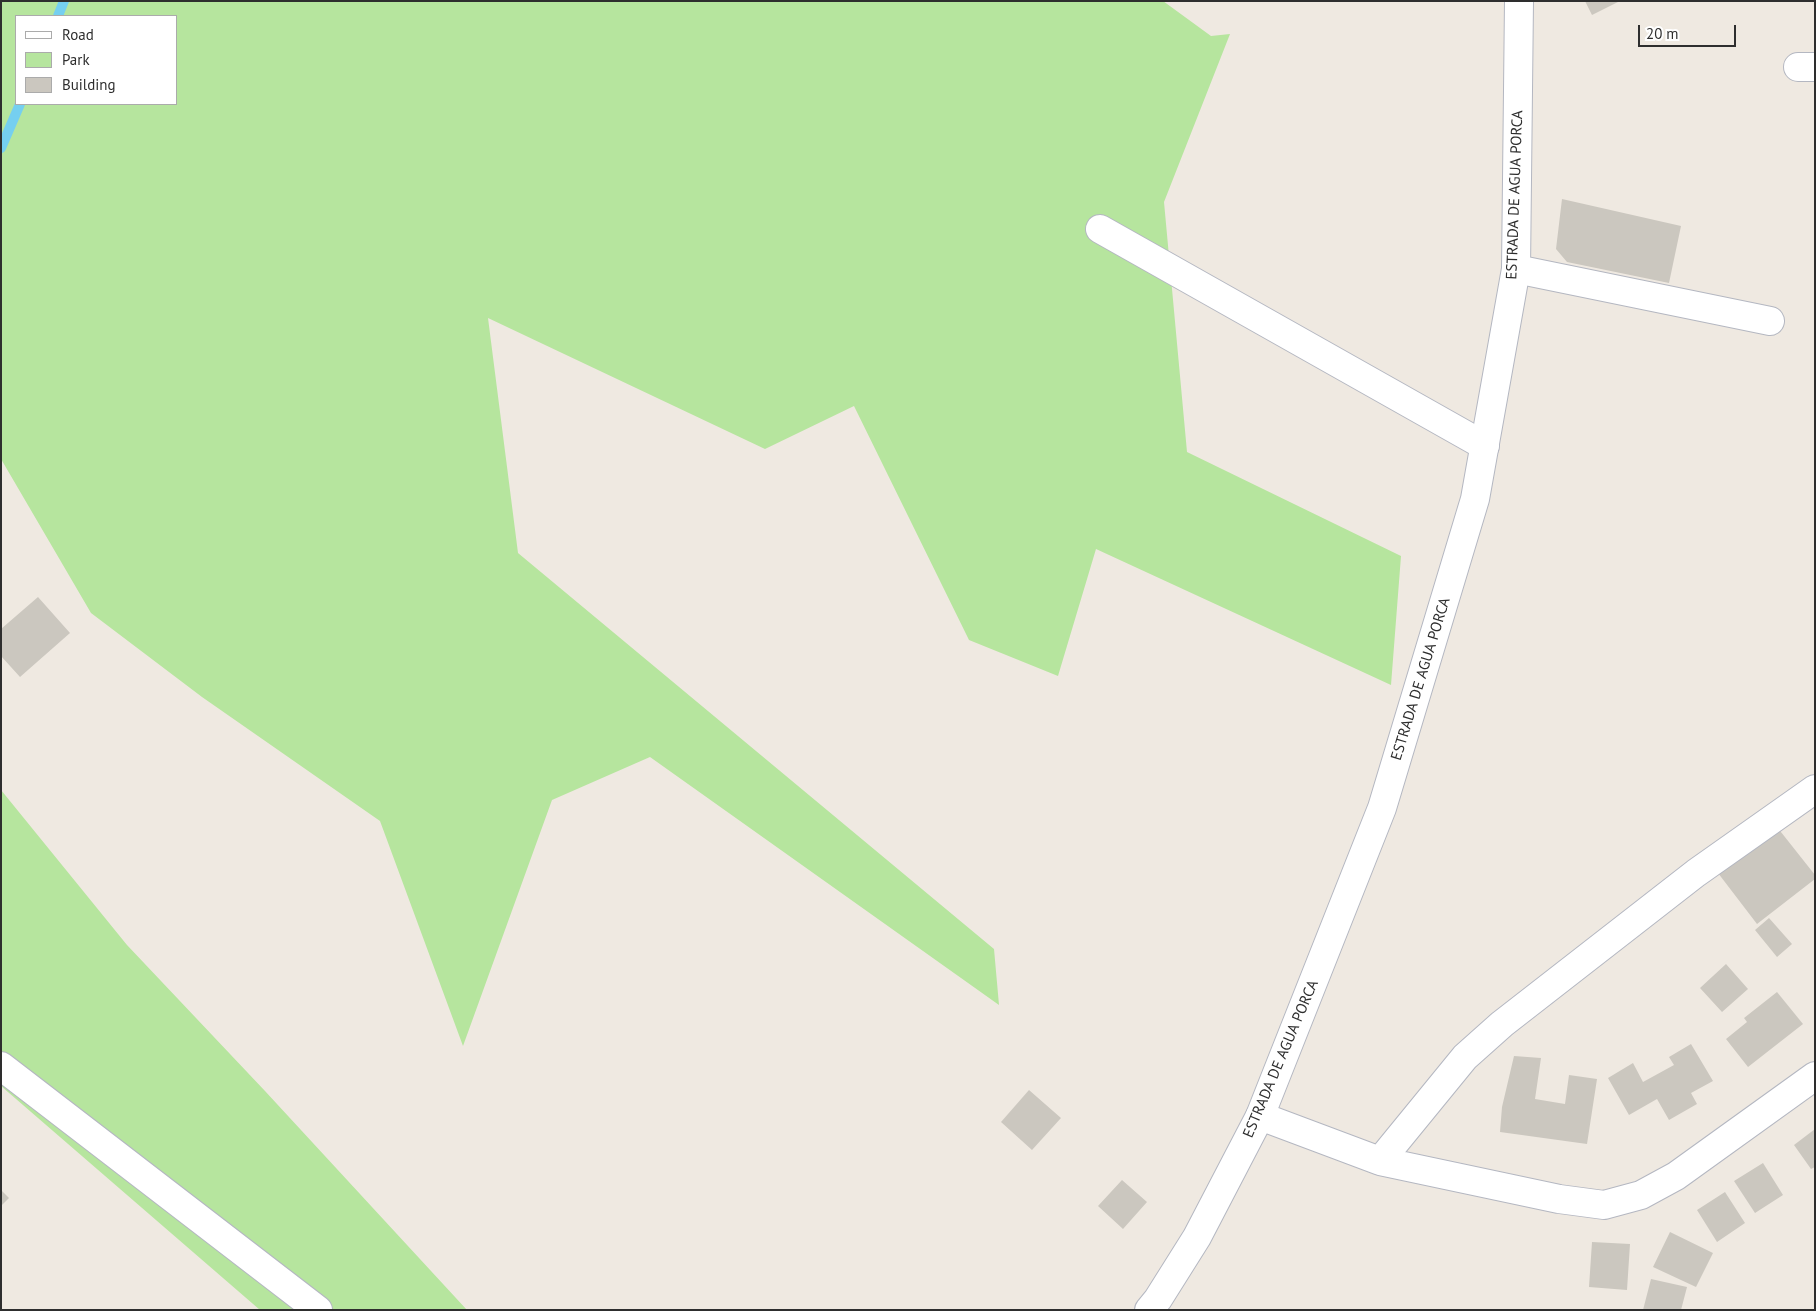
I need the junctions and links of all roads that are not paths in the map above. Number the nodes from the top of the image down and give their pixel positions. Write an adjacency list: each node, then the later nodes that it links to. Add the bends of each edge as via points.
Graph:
1 (1519, 1): 3 (street, ESTRADA DE AGUA PORCA)
2 (1100, 229): 5 (street)
3 (1516, 269): 4 (street); 5 (street, ESTRADA DE AGUA PORCA)
4 (1770, 321)
5 (1485, 446): 9 (street, ESTRADA DE AGUA PORCA, via 1475,499 1382,808)
6 (1815, 789): 10 (street, via 1696,873 1502,1024 1465,1057)
7 (1, 1066): 11 (street)
8 (1815, 1076): 10 (street, via 1676,1176 1641,1195 1604,1206)
9 (1260, 1116): 10 (street); 12 (street, ESTRADA DE AGUA PORCA, via 1197,1237)
10 (1380, 1161)
11 (318, 1310)
12 (1149, 1310)

